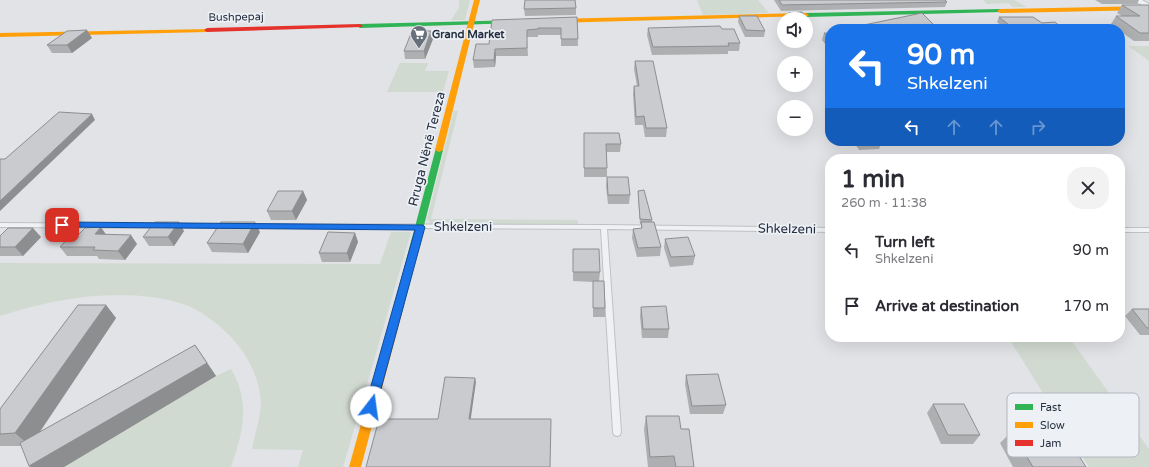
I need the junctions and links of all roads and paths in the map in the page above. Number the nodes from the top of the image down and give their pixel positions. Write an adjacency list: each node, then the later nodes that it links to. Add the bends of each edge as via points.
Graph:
1 (477, 0): 5 (street, Rruga Nënë Tereza)
2 (1137, 0): 3 (street)
3 (1149, 8): 4 (street)
4 (542, 21)
5 (472, 22): 6 (street, Bushpepaj); 7 (street, Bushpepaj); 11 (street, Rruga Nënë Tereza)
6 (526, 22)
7 (0, 35)
8 (0, 225): 9 (lane)
9 (230, 226)
10 (246, 226): 11 (lane, Shkelzeni)
11 (420, 227): 12 (lane, Shkelzeni); 17 (street, Rruga Nënë Tereza)
12 (604, 227): 13 (lane, Shkelzeni); 16 (lane)
13 (825, 230)
14 (1125, 230): 15 (lane)
15 (1149, 230)
16 (617, 432)
17 (355, 467)

